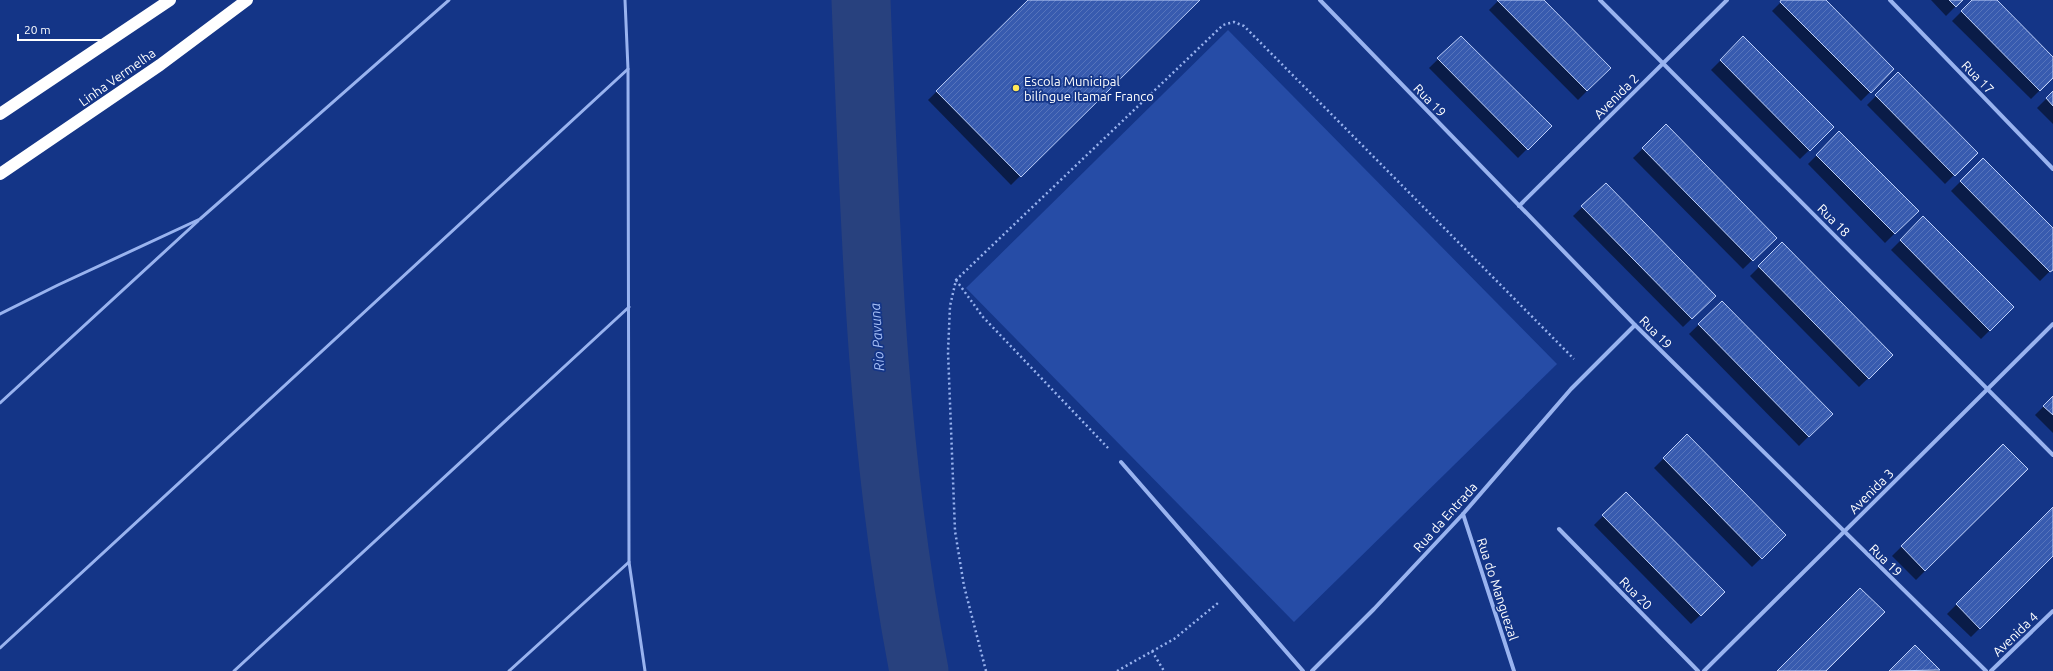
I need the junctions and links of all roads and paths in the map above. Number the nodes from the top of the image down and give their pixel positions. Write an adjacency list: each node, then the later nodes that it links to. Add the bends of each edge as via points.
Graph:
1 (170, 0): 11 (highway)
2 (247, 0): 13 (highway, Linha Vermelha, via 160,65)
3 (449, 0): 15 (lane)
4 (625, 0): 10 (lane)
5 (1320, 0): 14 (street, Rua 19)
6 (1600, 0): 9 (street, Rua 18)
7 (1727, 0): 9 (street, Avenida 2)
8 (1890, 0): 12 (street, Rua 17)
9 (1663, 64): 14 (street, Avenida 2); 22 (street, Rua 18)
10 (628, 69): 17 (lane); 32 (lane)
11 (0, 114)
12 (2053, 169)
13 (0, 174)
14 (1519, 206): 20 (street, Rua 19)
15 (200, 220): 18 (lane, via 58,284); 23 (lane)
16 (956, 280): 21 (path, via 1223,25 1234,22 1244,26); 25 (path, via 983,317); 37 (path, via 950,306 948,352 955,531 964,586)
17 (629, 308): 29 (lane); 34 (lane)
18 (0, 314)
19 (2053, 324): 22 (street, Avenida 3)
20 (1635, 325): 21 (street, Rua da Entrada); 28 (street, Rua 19)
21 (1587, 372): 26 (street, Rua da Entrada)
22 (1988, 389): 24 (street, Rua 18); 28 (street, Avenida 3)
23 (0, 402)
24 (2053, 455)
25 (1121, 462): 30 (street)
26 (1463, 514): 41 (street, Rua da Entrada); 42 (street, Rua do Manguezal)
27 (1559, 529): 43 (street, Rua 20)
28 (1844, 532): 44 (street, Avenida 3); 45 (street, Rua 19)
29 (630, 562): 35 (lane); 36 (lane)
30 (1232, 591): 33 (path, via 1174,639); 40 (street)
31 (2053, 611): 46 (street, Avenida 4)
32 (0, 648)
33 (1152, 651): 38 (path); 39 (path)
34 (234, 671)
35 (509, 671)
36 (645, 671)
37 (986, 671)
38 (1117, 671)
39 (1164, 671)
40 (1303, 671)
41 (1312, 671)
42 (1514, 671)
43 (1698, 671)
44 (1704, 671)
45 (1986, 671)
46 (1991, 671)

